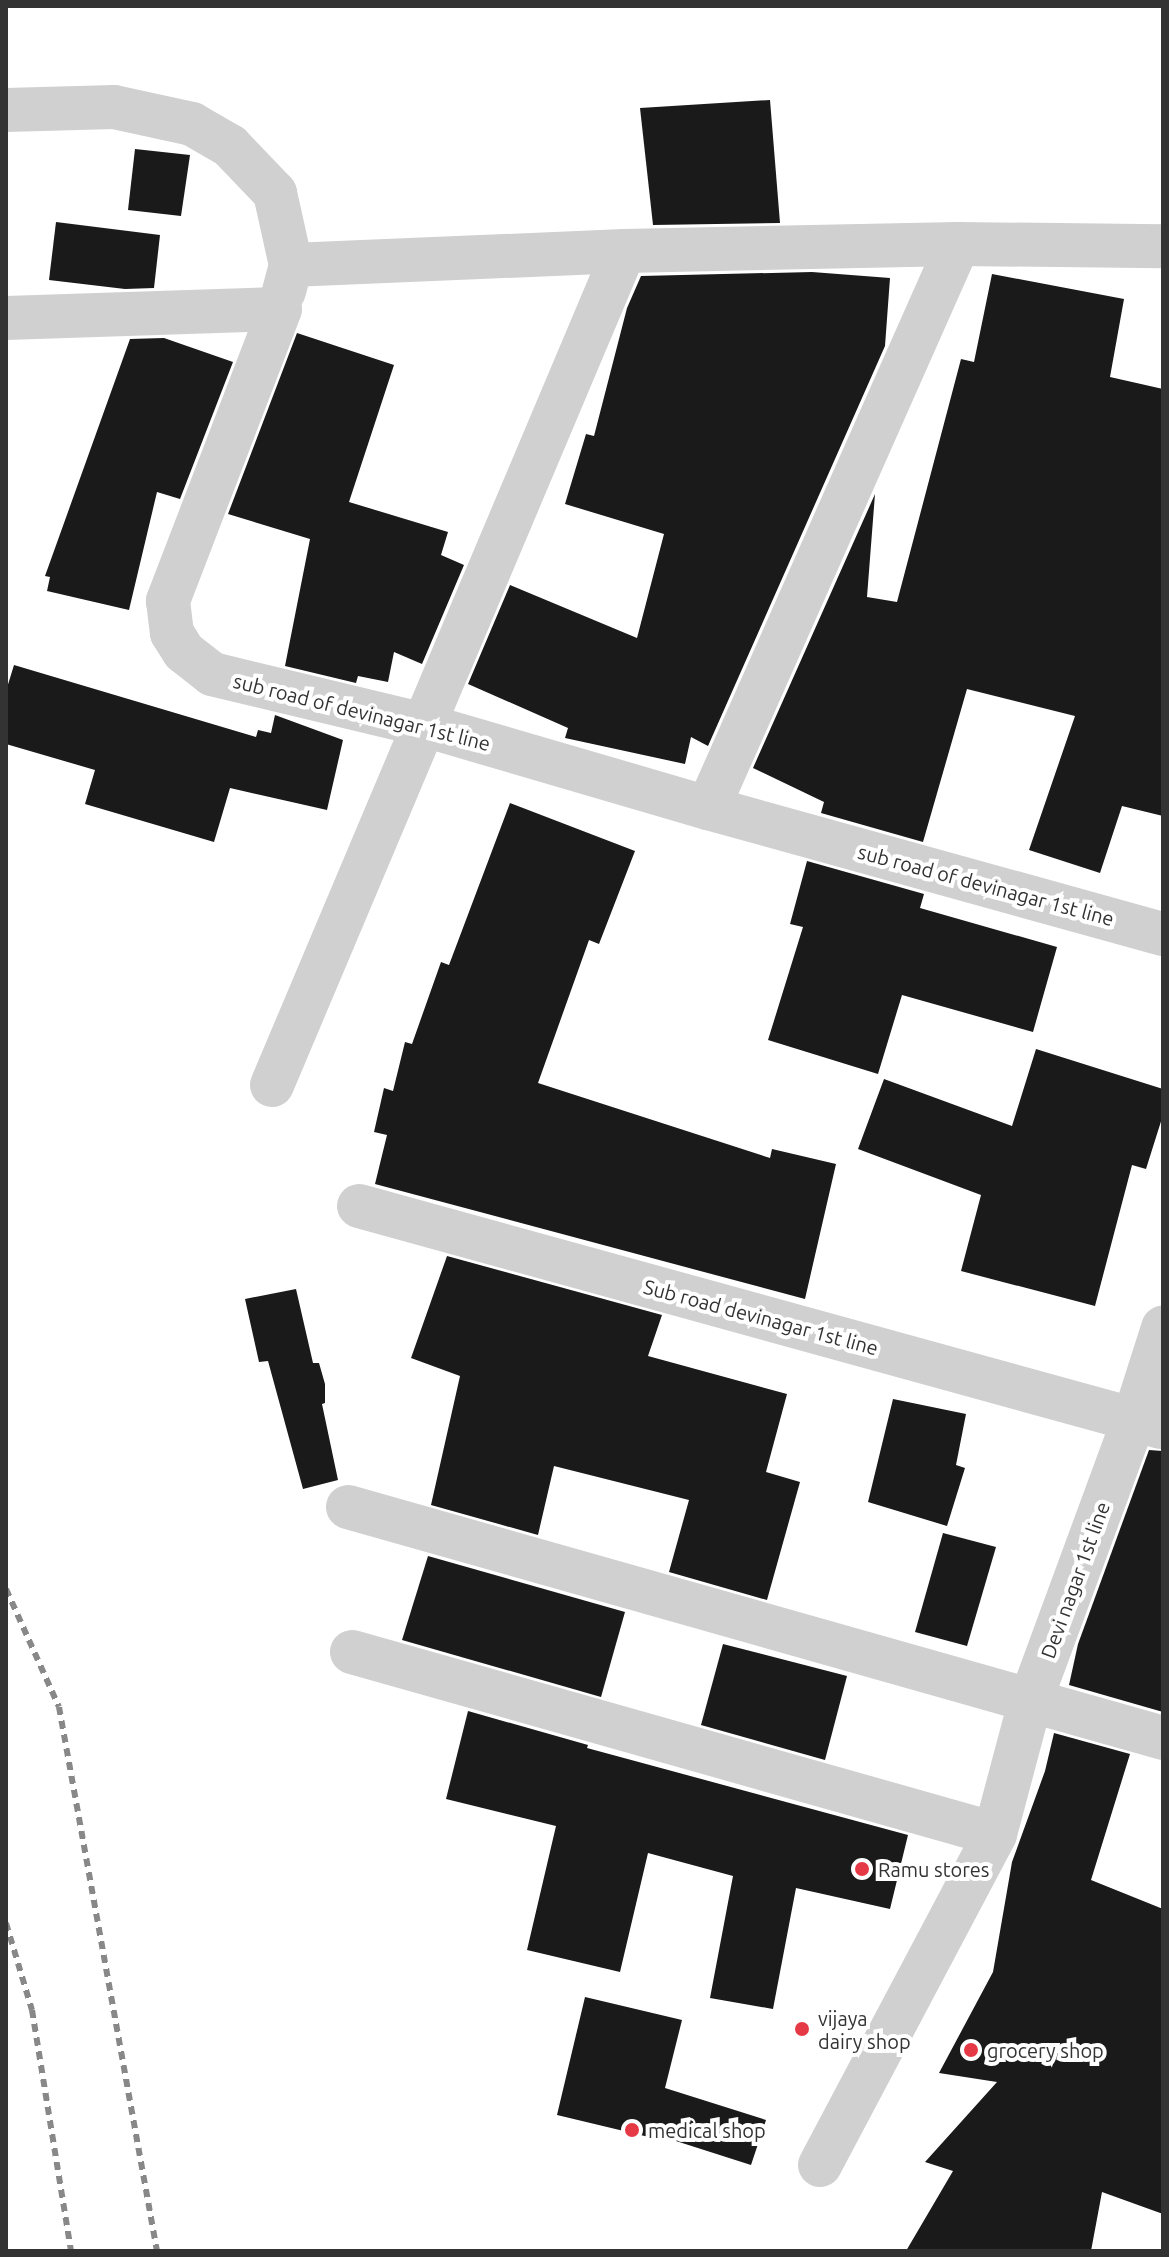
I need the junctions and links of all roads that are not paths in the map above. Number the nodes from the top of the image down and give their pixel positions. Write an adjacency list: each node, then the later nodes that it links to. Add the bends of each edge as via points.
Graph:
1 (6, 110): 5 (street, via 114,107 192,124 230,146 275,193)
2 (958, 244): 3 (street); 4 (street); 9 (street)
3 (1163, 246)
4 (624, 251): 5 (street); 8 (street)
5 (291, 265): 6 (street, sub road of devinagar 1st line)
6 (280, 309): 7 (street); 8 (street, sub road of devinagar 1st line, via 168,601 172,633 184,652 212,674)
7 (6, 318)
8 (424, 725): 9 (street, sub road of devinagar 1st line); 11 (street)
9 (708, 808): 10 (street, sub road of devinagar 1st line)
10 (1163, 934)
11 (272, 1085)
12 (359, 1206): 14 (street, Sub road devinagar 1st line)
13 (1163, 1328): 14 (street, Devi nagar 1st line)
14 (1148, 1424): 17 (street, Devi nagar 1st line)
15 (348, 1507): 17 (street)
16 (352, 1652): 19 (street)
17 (1030, 1702): 18 (street); 19 (street, Devi nagar 1st line)
18 (1163, 1738)
19 (995, 1834): 20 (street)
20 (820, 2165)

